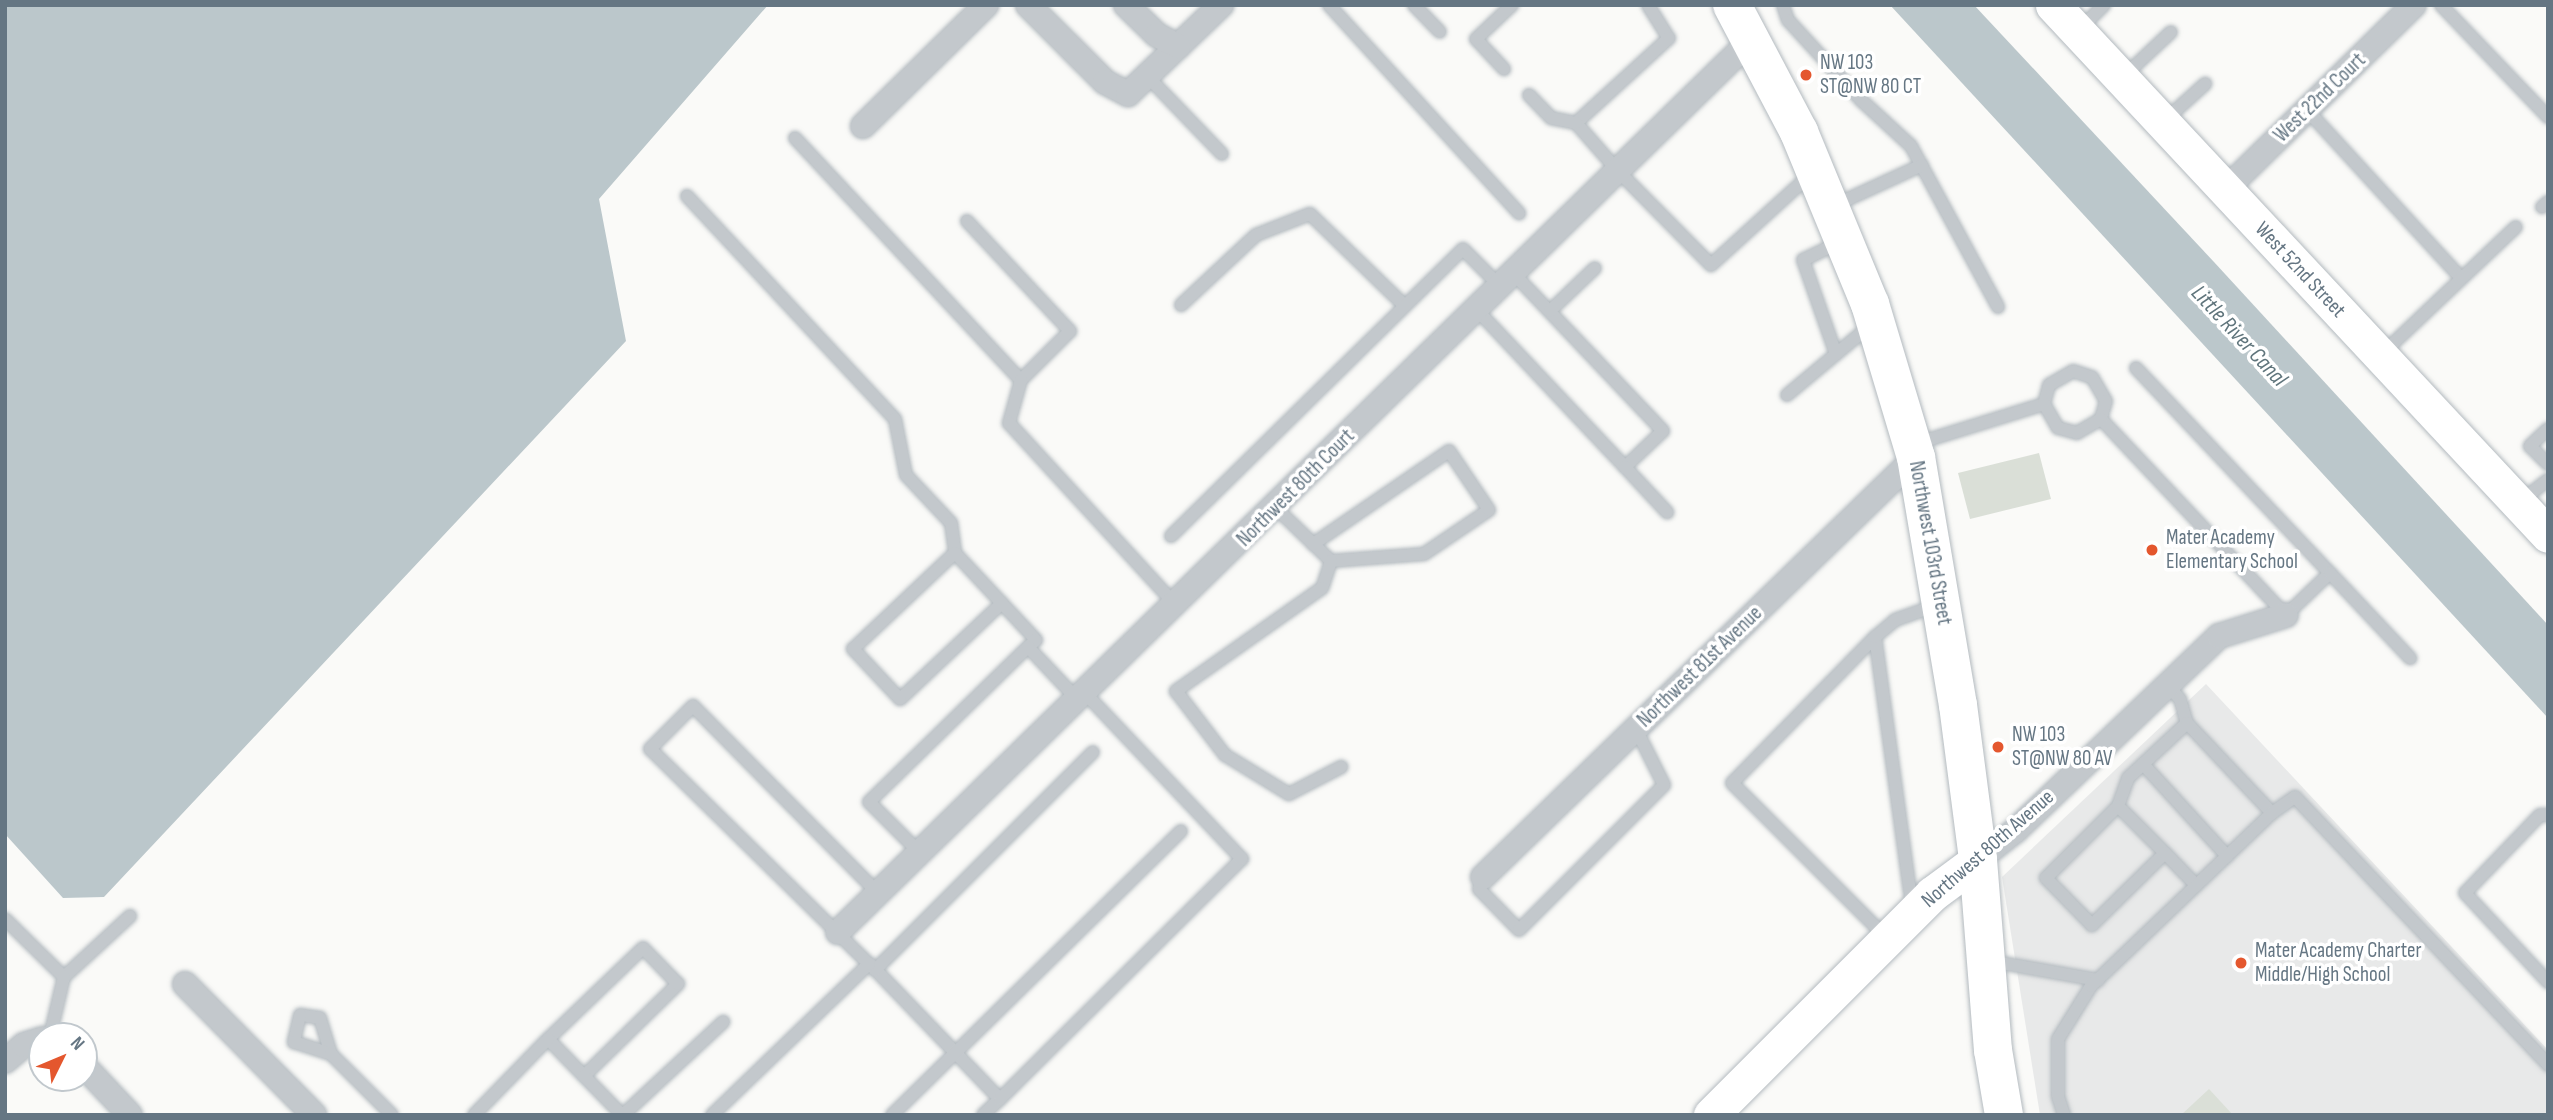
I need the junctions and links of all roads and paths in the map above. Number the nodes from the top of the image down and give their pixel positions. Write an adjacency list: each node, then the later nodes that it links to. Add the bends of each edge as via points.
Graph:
1 (986, 5): 29 (street)
2 (1028, 5): 21 (street, via 1105,82 1128,94)
3 (1126, 5): 19 (street, via 1157,35)
4 (1221, 5): 19 (street)
5 (1329, 5): 37 (lane)
6 (1414, 5): 16 (lane)
7 (1512, 5): 20 (lane, via 1476,39)
8 (1648, 5): 28 (lane, via 1669,38)
9 (1732, 5): 18 (main road, Northwest 103rd Street)
10 (1783, 5): 32 (lane, via 1788,20 1861,100 1911,146)
11 (2053, 5): 15 (street, West 52nd Street)
12 (2104, 5): 15 (lane)
13 (2441, 5): 26 (lane)
14 (2403, 9): 25 (street, West 22nd Court)
15 (2077, 31): 22 (street, West 52nd Street)
16 (1440, 32)
17 (2171, 32): 22 (lane)
18 (1750, 41): 33 (main road, Northwest 103rd Street); 34 (street, Northwest 80th Court)
19 (1178, 46): 21 (street)
20 (1504, 69)
21 (1147, 76): 31 (lane)
22 (2122, 78): 27 (street, West 52nd Street)
23 (2205, 84): 27 (lane)
24 (1529, 94): 28 (lane, via 1551,118)
25 (2308, 111): 35 (street, West 22nd Court); 42 (lane)
26 (2548, 117)
27 (2163, 122): 35 (street, West 52nd Street)
28 (1576, 123): 34 (lane)
29 (863, 127)
30 (795, 138): 53 (lane)
31 (1222, 154)
32 (1922, 165): 39 (lane); 46 (lane)
33 (1815, 170): 34 (lane, via 1711,265); 39 (main road, Northwest 103rd Street)
34 (1619, 171): 43 (street, Northwest 80th Court)
35 (2225, 190): 51 (street, West 52nd Street)
36 (687, 196): 68 (lane, via 895,419 906,475 951,523)
37 (1519, 213)
38 (967, 221): 53 (lane, via 1070,331)
39 (1837, 224): 49 (main road, Northwest 103rd Street); 50 (lane, via 1803,260)
40 (2516, 226): 42 (lane)
41 (1595, 268): 48 (lane)
42 (2461, 278): 51 (lane)
43 (1507, 280): 45 (lane, via 1463,249); 47 (street, Northwest 80th Court); 48 (lane)
44 (1181, 305): 45 (lane, via 1256,235 1310,214)
45 (1405, 306): 66 (lane)
46 (1998, 307)
47 (1477, 310): 60 (lane); 63 (street, Northwest 80th Court)
48 (1550, 312): 60 (lane, via 1663,431)
49 (1875, 321): 50 (lane); 58 (main road, Northwest 103rd Street)
50 (1836, 354): 54 (lane)
51 (2380, 355): 62 (street, West 52nd Street)
52 (2137, 368): 70 (lane)
53 (1021, 380): 73 (lane, via 1009,423)
54 (1787, 395)
55 (2044, 404): 56 (lane, via 2051,422 2067,432 2086,431); 56 (lane, via 2056,379 2083,373 2104,391); 58 (lane)
56 (2101, 419): 74 (lane)
57 (2548, 429): 59 (lane, via 2530,446)
58 (1914, 451): 72 (main road, Northwest 103rd Street); 81 (street, Northwest 81st Avenue)
59 (2548, 464)
60 (1625, 467): 64 (lane)
61 (2548, 480): 62 (lane)
62 (2518, 503): 65 (street, West 52nd Street)
63 (1276, 508): 67 (lane); 73 (street, Northwest 80th Court)
64 (1667, 512)
65 (2548, 535)
66 (1171, 536)
67 (1313, 544): 69 (lane); 69 (lane, via 1449,452 1489,510 1424,554)
68 (955, 553): 71 (lane); 71 (lane, via 853,649 900,699)
69 (1331, 561): 84 (lane, via 1322,588 1176,691 1225,755 1289,794)
70 (2330, 573): 74 (lane); 77 (lane)
71 (1002, 603): 76 (lane, via 1036,640)
72 (1941, 604): 75 (lane, via 1895,620); 92 (main road, Northwest 103rd Street)
73 (1176, 605): 79 (street, Northwest 80th Court)
74 (2286, 615): 78 (street, Northwest 80th Avenue, via 2218,636)
75 (1875, 637): 96 (lane); 100 (lane, via 1732,783)
76 (1028, 647): 79 (lane); 89 (lane, via 870,802)
77 (2410, 658)
78 (2167, 685): 80 (lane, via 2180,699); 92 (street, Northwest 80th Avenue, via 2016,830)
79 (1081, 695): 89 (street, Northwest 80th Court); 117 (lane, via 1242,859)
80 (2187, 723): 83 (lane); 86 (lane)
81 (1636, 729): 93 (street, Northwest 81st Avenue); 93 (lane, via 1664,785 1519,930 1479,889)
82 (1093, 752): 102 (lane)
83 (2143, 764): 85 (lane, via 2128,778); 91 (lane)
84 (1341, 767)
85 (2118, 806): 90 (lane); 90 (lane, via 2046,878 2083,916 2092,925)
86 (2272, 813): 91 (lane); 114 (lane, via 2295,797 2302,803)
87 (2548, 816): 105 (lane, via 2540,815 2465,893)
88 (1181, 831): 112 (lane)
89 (919, 852): 95 (street, Northwest 80th Court)
90 (2165, 853): 94 (lane)
91 (2227, 856): 94 (lane)
92 (1978, 860): 96 (street, Northwest 80th Avenue); 101 (main road, Northwest 103rd Street)
93 (1483, 877)
94 (2196, 885): 104 (lane)
95 (878, 893): 99 (street, Northwest 80th Court); 99 (lane, via 693,706 650,749)
96 (1913, 914): 100 (street, Northwest 80th Avenue)
97 (130, 916): 103 (lane)
98 (5, 919): 103 (lane)
99 (838, 932): 102 (lane)
100 (1888, 940): 118 (street, Northwest 80th Avenue)
101 (1986, 960): 104 (lane); 127 (main road, Northwest 103rd Street)
102 (872, 967): 112 (lane); 124 (lane)
103 (64, 977): 107 (lane)
104 (2098, 980): 128 (lane, via 2058,1039 2058,1096)
105 (2548, 982)
106 (185, 984): 120 (street)
107 (53, 1022)
108 (723, 1022): 123 (lane)
109 (548, 1040): 115 (lane); 115 (lane, via 643,948 678,984); 122 (lane)
110 (28, 1044): 113 (street)
111 (331, 1054): 121 (lane)
112 (957, 1054): 117 (lane); 125 (lane)
113 (5, 1061)
114 (2548, 1065)
115 (584, 1076): 123 (lane)
116 (98, 1081): 119 (street)
117 (1000, 1099): 126 (lane)
118 (1723, 1111)
119 (130, 1115)
120 (314, 1115)
121 (392, 1115)
122 (474, 1115)
123 (622, 1115)
124 (712, 1115)
125 (892, 1115)
126 (983, 1115)
127 (2004, 1115)
128 (2064, 1115)

